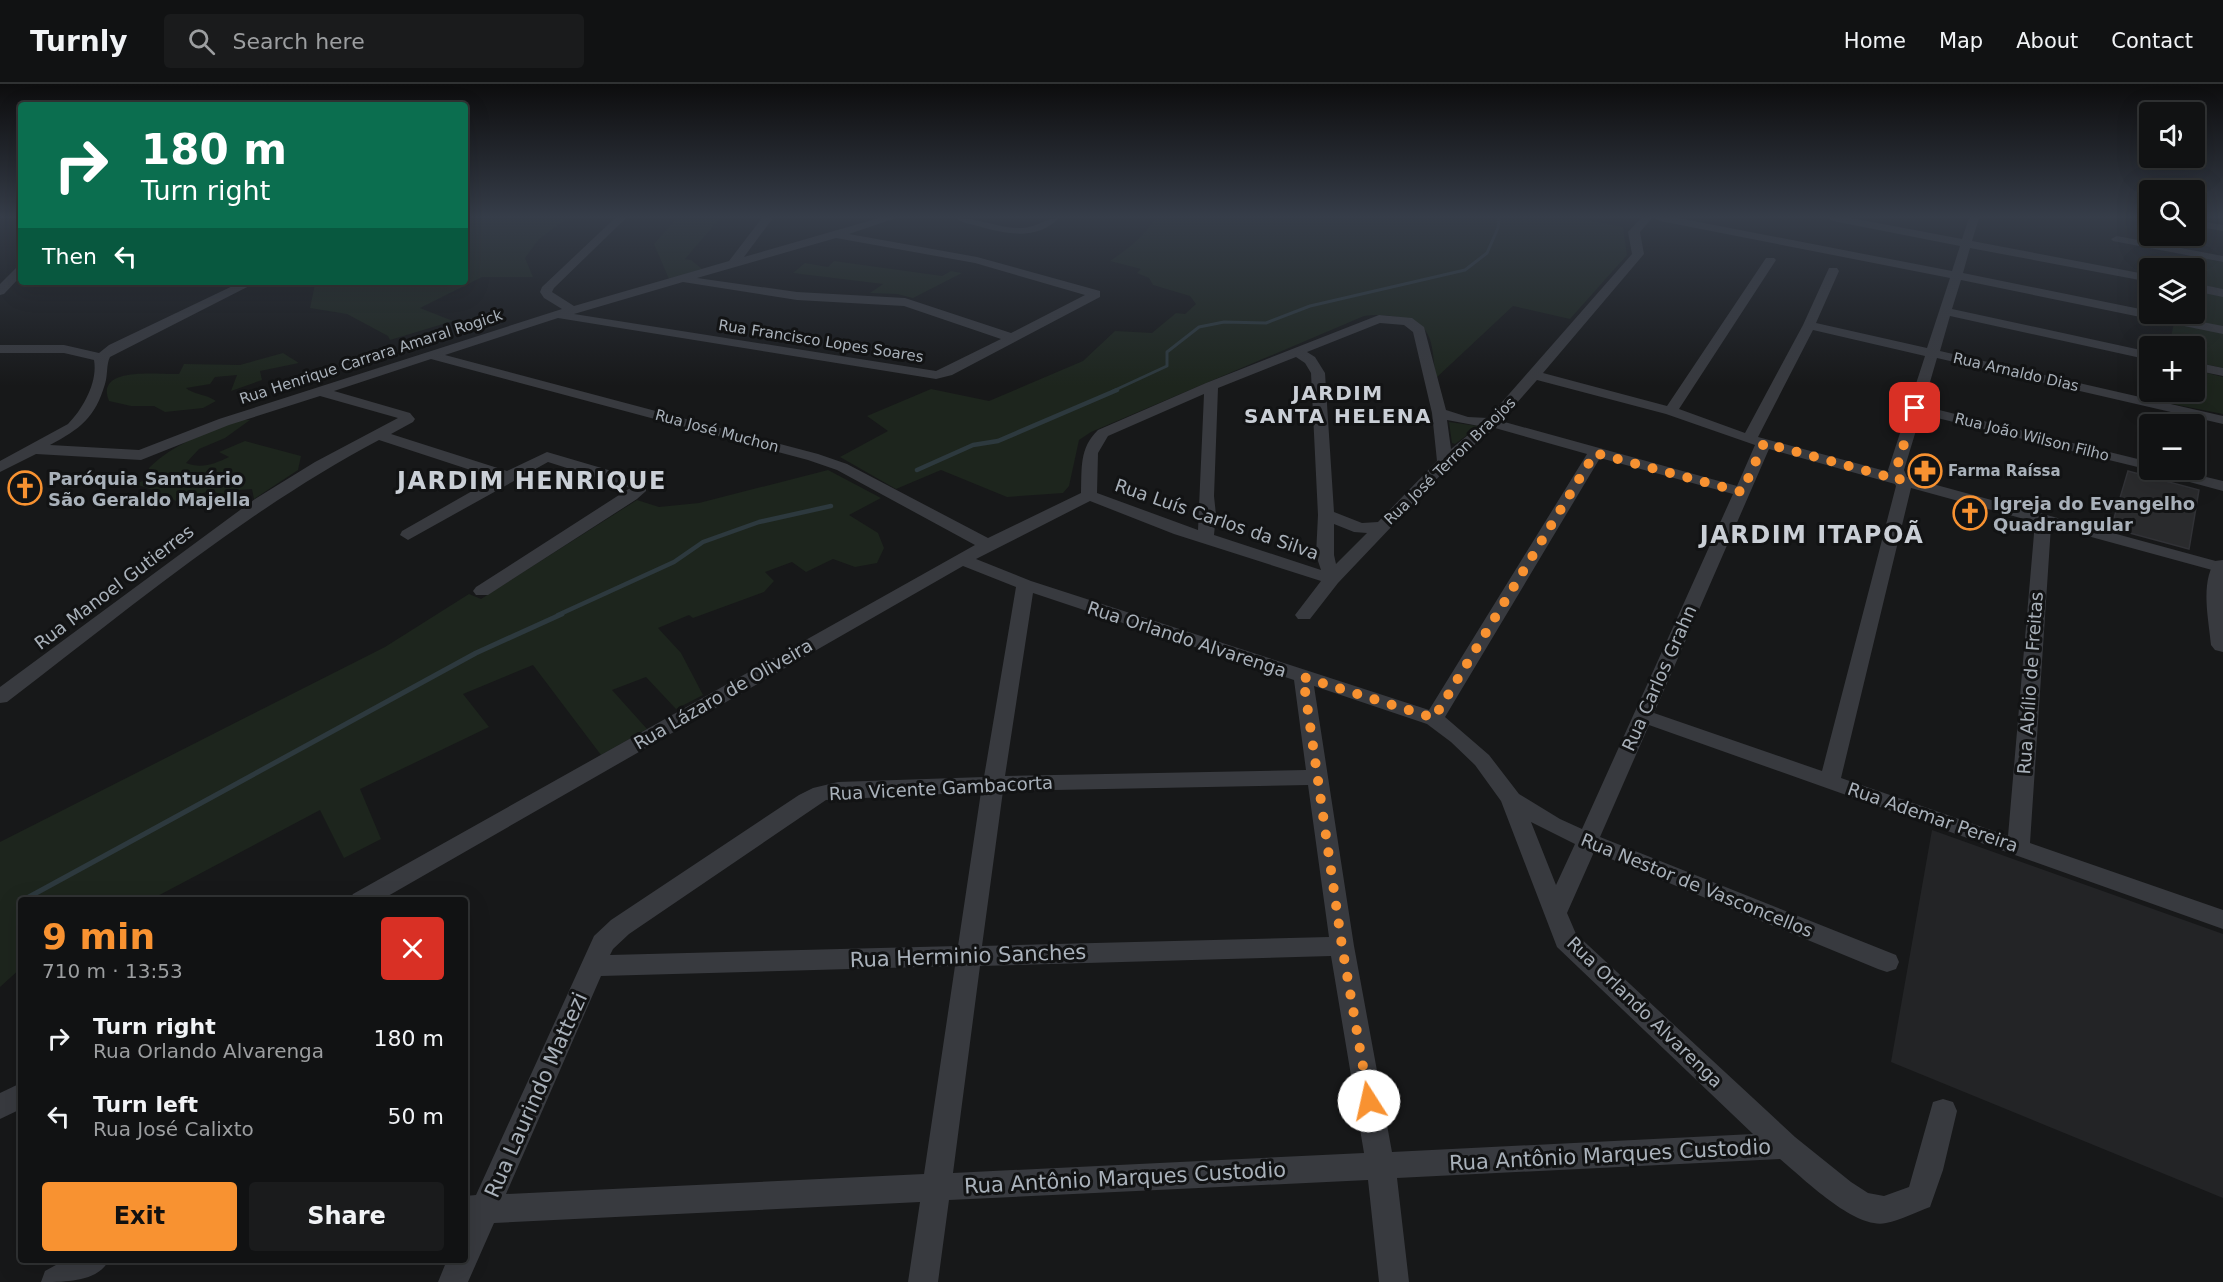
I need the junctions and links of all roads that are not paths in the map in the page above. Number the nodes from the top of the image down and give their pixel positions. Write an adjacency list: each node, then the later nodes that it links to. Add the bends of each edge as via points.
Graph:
1 (16, 274): 13 (street)
2 (562, 274): 15 (street, via 546,292)
3 (696, 274): 10 (street, Rua Henrique Carrara Amaral Rogick)
4 (1026, 274): 20 (street, Rua Francisco Lopes Soares, via 1096,294)
5 (1621, 274): 29 (street, Rua José Terron Braojos)
6 (1761, 274): 34 (street)
7 (1832, 274): 18 (street, Rua Carlos Grahn)
8 (1949, 274): 9 (street)
9 (1955, 275): 16 (street); 19 (street)
10 (680, 279): 15 (street, Rua Henrique Carrara Amaral Rogick); 20 (street, via 797,296 905,302)
11 (239, 285): 26 (street)
12 (2205, 289): 14 (street)
13 (0, 291)
14 (2223, 293)
15 (572, 310): 17 (street, Rua Henrique Carrara Amaral Rogick)
16 (1945, 311): 23 (street); 24 (street)
17 (558, 315): 20 (street, Rua Francisco Lopes Soares, via 929,375 947,372); 25 (street, Rua Henrique Carrara Amaral Rogick)
18 (1809, 325): 23 (street, Rua Arnaldo Dias); 40 (street, Rua Carlos Grahn)
19 (2223, 330)
20 (1012, 339)
21 (0, 349): 26 (street, via 58,349)
22 (1297, 352): 30 (street); 36 (street, via 1379,319 1413,324 1419,330); 53 (street, via 1310,360 1318,373)
23 (1932, 352): 33 (street); 37 (street, Rua Arnaldo Dias)
24 (2139, 354)
25 (431, 355): 31 (street, Rua Henrique Carrara Amaral Rogick); 59 (street, Rua José Muchon, via 813,457 842,467)
26 (96, 356): 41 (street, via 103,367 83,419)
27 (2205, 368): 28 (street)
28 (2223, 372)
29 (1535, 375): 34 (street); 38 (street, Rua José Terron Braojos)
30 (1211, 386): 32 (street); 35 (street)
31 (320, 391): 39 (street, Rua Manoel Gutierres, via 408,419); 41 (street, Rua Henrique Carrara Amaral Rogick, via 224,422 141,455)
32 (1166, 406): 35 (street, via 1187,406); 51 (street, via 1094,441 1090,448)
33 (1915, 408): 44 (street, Rua João Wilson Filho); 47 (street, via 1896,470)
34 (1671, 411): 40 (street)
35 (1210, 414): 52 (street)
36 (1439, 414): 38 (street); 43 (street)
37 (2223, 420)
38 (1492, 423): 42 (street); 43 (street, Rua José Terron Braojos)
39 (379, 435): 46 (street); 70 (street, Rua Manoel Gutierres, via 320,465 261,502)
40 (1757, 441): 47 (street); 50 (street, Rua Carlos Grahn)
41 (33, 449): 45 (street)
42 (1595, 453): 50 (street); 72 (street)
43 (1445, 462): 55 (street, Rua José Terron Braojos)
44 (2139, 464)
45 (0, 466)
46 (508, 477): 57 (street); 66 (street, via 547,457 633,482 638,490)
47 (1900, 480): 54 (street); 74 (street, via 1904,486)
48 (2200, 480): 49 (street)
49 (2223, 486)
50 (1742, 492): 71 (street, Rua Carlos Grahn)
51 (1089, 495): 56 (street, Rua Luís Carlos da Silva); 59 (street, Rua Lázaro de Oliveira)
52 (1206, 496): 56 (street, via 1199,512); 58 (street)
53 (1326, 515): 55 (street, via 1360,528); 60 (street)
54 (2043, 519): 63 (street); 78 (street, Rua Abílio de Freitas)
55 (1383, 527): 64 (street, Rua José Terron Braojos)
56 (1179, 530): 58 (street, Rua Luís Carlos da Silva)
57 (408, 535)
58 (1205, 538): 62 (street, Rua Luís Carlos da Silva)
59 (988, 545): 61 (street, Rua Lázaro de Oliveira)
60 (1325, 555): 62 (street); 64 (street)
61 (962, 559): 65 (street, Rua Orlando Alvarenga); 79 (street, Rua Lázaro de Oliveira)
62 (1299, 567): 64 (street, Rua Luís Carlos da Silva)
63 (2223, 571): 68 (street, via 2218,591)
64 (1332, 579): 67 (street, Rua José Terron Braojos)
65 (1025, 585): 69 (street, Rua Orlando Alvarenga); 75 (street)
66 (482, 591)
67 (1304, 615)
68 (2223, 645)
69 (1303, 677): 72 (street, Rua Orlando Alvarenga); 73 (street)
70 (0, 697)
71 (1643, 716): 74 (street, Rua Ademar Pereira); 77 (street, Rua Carlos Grahn)
72 (1434, 718): 76 (street, Rua Orlando Alvarenga, via 1482,760)
73 (1317, 777): 75 (street, Rua Vicente Gambacorta); 83 (street)
74 (1830, 781): 78 (street, Rua Ademar Pereira)
75 (993, 784): 82 (street, Rua Vicente Gambacorta, via 821,793); 84 (street)
76 (1511, 799): 77 (street, Rua Nestor de Vasconcellos, via 1552,825); 80 (street, Rua Orlando Alvarenga)
77 (1587, 840): 80 (street, Rua Carlos Grahn); 85 (street, Rua Nestor de Vasconcellos)
78 (2018, 847): 81 (street, Rua Ademar Pereira)
79 (366, 897)
80 (1555, 914): 90 (street, Rua Orlando Alvarenga, via 1566,940)
81 (2223, 920)
82 (609, 937): 86 (street, Rua Laurindo Mattezi)
83 (1342, 946): 84 (street, Rua Herminio Sanches); 91 (street)
84 (970, 956): 86 (street, Rua Herminio Sanches); 92 (street)
85 (1887, 962)
86 (593, 966): 93 (street, Rua Laurindo Mattezi)
87 (18, 1097): 88 (street)
88 (0, 1107)
89 (1943, 1111): 90 (street, Rua Orlando Alvarenga, via 1920,1197 1884,1210 1863,1206 1841,1192)
90 (1785, 1146): 91 (street, Rua Antônio Marques Custodio)
91 (1381, 1167): 92 (street, Rua Antônio Marques Custodio); 100 (street)
92 (937, 1186): 93 (street, Rua Antônio Marques Custodio); 99 (street)
93 (475, 1209): 94 (street, Rua Laurindo Mattezi)
94 (468, 1240)
95 (89, 1263): 97 (street)
96 (461, 1263): 98 (street)
97 (56, 1282)
98 (453, 1282)
99 (923, 1282)
100 (1394, 1282)

